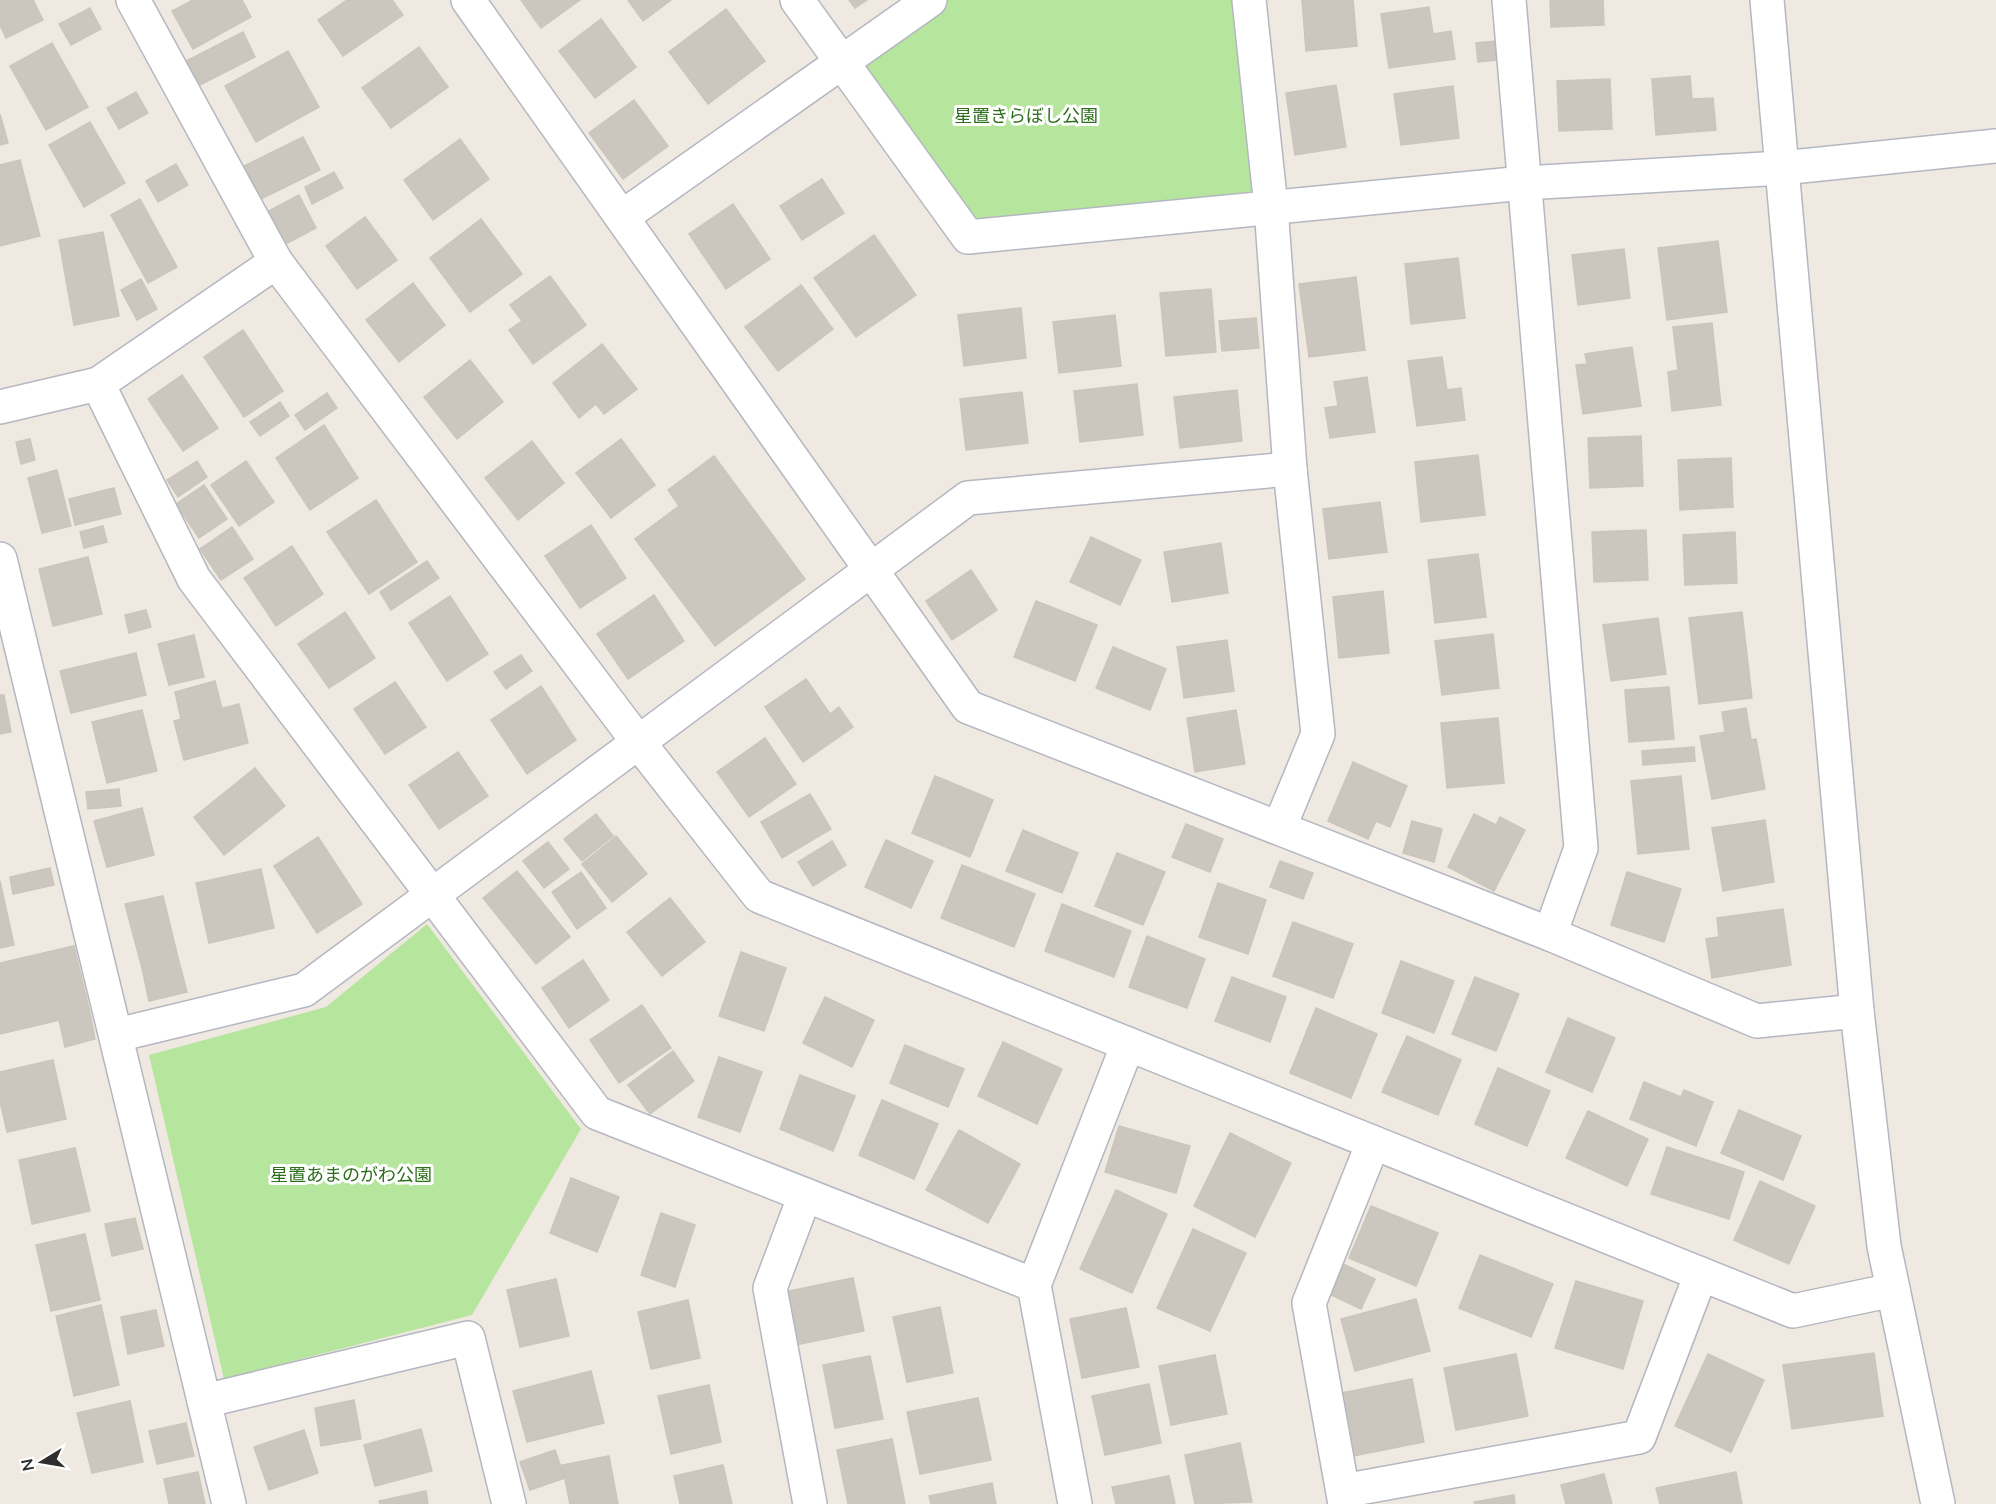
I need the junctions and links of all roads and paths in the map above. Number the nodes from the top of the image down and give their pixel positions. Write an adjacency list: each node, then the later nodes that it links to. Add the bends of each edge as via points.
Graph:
1 (133, 0): 14 (street)
2 (468, 0): 13 (street)
3 (797, 0): 8 (street)
4 (930, 0): 8 (street)
5 (1249, 0): 12 (street)
6 (1509, 0): 11 (street)
7 (1767, 0): 10 (street)
8 (842, 62): 12 (street, via 968,237); 13 (street)
9 (1996, 146): 10 (street)
10 (1782, 168): 11 (street); 24 (street)
11 (1524, 183): 12 (street); 23 (street, via 1581,848)
12 (1271, 207): 17 (street)
13 (621, 217): 19 (street)
14 (276, 261): 15 (street); 20 (street)
15 (98, 384): 16 (street); 22 (street, via 194,579)
16 (0, 407)
17 (1290, 469): 19 (street, via 968,498); 21 (street, via 1318,734)
18 (0, 558): 25 (street)
19 (873, 569): 20 (street); 21 (street, via 969,707)
20 (639, 743): 22 (street); 26 (street, via 759,896)
21 (1280, 826): 23 (street)
22 (433, 895): 25 (street, via 304,990); 28 (street, via 597,1113)
23 (1550, 934): 24 (street, via 1756,1021)
24 (1857, 1011): 31 (street, via 1884,1246)
25 (117, 1035): 32 (street)
26 (1128, 1044): 27 (street); 30 (street)
27 (1373, 1143): 29 (street); 33 (street, via 1309,1303)
28 (805, 1195): 30 (street); 36 (street, via 770,1288)
29 (1701, 1274): 31 (street, via 1793,1311); 33 (street, via 1639,1437)
30 (1034, 1285): 37 (street)
31 (1893, 1290): 38 (street)
32 (204, 1401): 34 (street); 35 (street, via 468,1338)
33 (1344, 1497)
34 (229, 1504)
35 (509, 1504)
36 (810, 1504)
37 (1075, 1504)
38 (1938, 1504)

